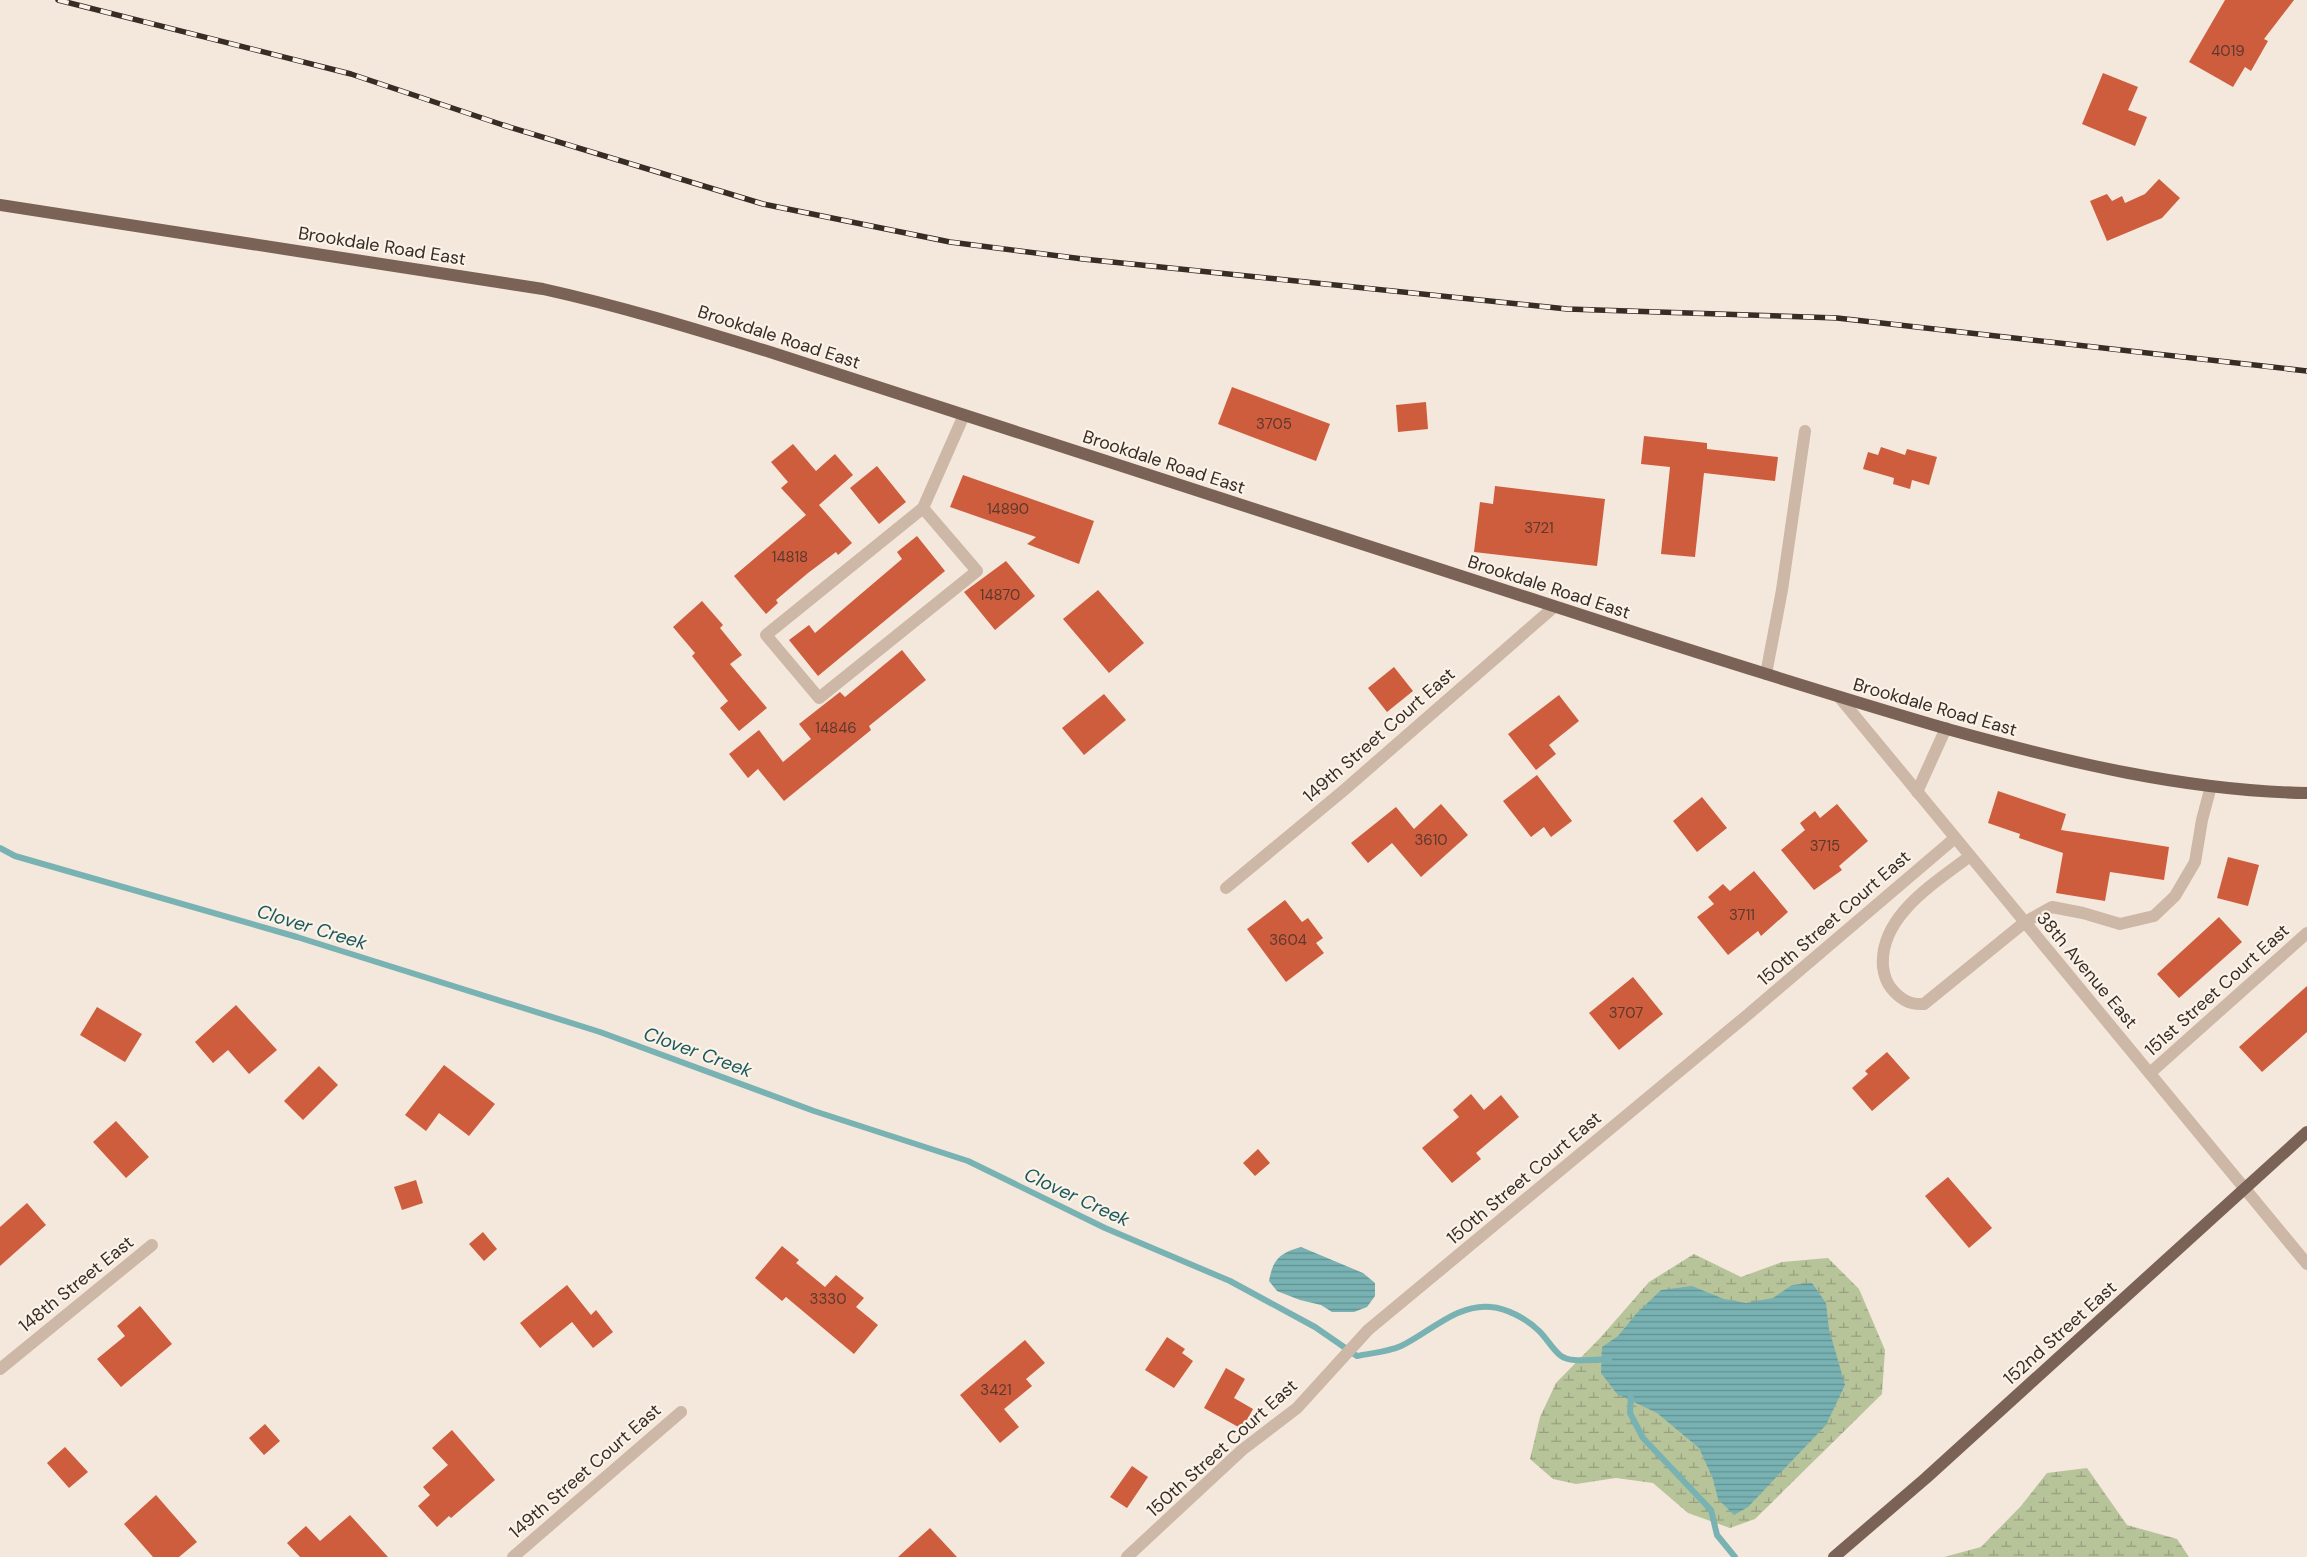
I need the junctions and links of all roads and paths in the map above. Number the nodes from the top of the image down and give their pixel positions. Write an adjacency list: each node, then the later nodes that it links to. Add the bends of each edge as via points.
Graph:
1 (0, 205): 2 (main road, Brookdale Road East, via 552,291 668,321)
2 (964, 415): 4 (street); 5 (main road, Brookdale Road East)
3 (1806, 431): 6 (street)
4 (923, 508): 4 (street, via 766,634 819,698 977,571)
5 (1554, 607): 6 (main road, Brookdale Road East); 14 (street, 149th Street Court East)
6 (1766, 674): 7 (main road, Brookdale Road East)
7 (1840, 698): 8 (main road, Brookdale Road East); 10 (street, 38th Avenue East)
8 (1946, 728): 9 (main road, Brookdale Road East, via 2037,754 2120,772); 10 (street)
9 (2211, 786): 11 (main road, Brookdale Road East); 15 (street, via 2195,862 2175,896 2154,916 2120,924 2052,907)
10 (1917, 792): 12 (street, 38th Avenue East)
11 (2307, 793)
12 (1955, 838): 13 (street, 38th Avenue East); 25 (street, 150th Street Court East, via 1368,1330 1297,1408 1242,1450)
13 (1970, 856): 15 (street, 38th Avenue East); 15 (street, via 1913,902 1890,932 1884,946 1884,972 1896,994 1906,1002 1924,1004)
14 (1226, 888)
15 (2025, 922): 17 (street, 38th Avenue East)
16 (2307, 933): 17 (street, 151st Street Court East)
17 (2150, 1073): 19 (street, 38th Avenue East)
18 (2307, 1132): 19 (main road, 152nd Street East)
19 (2244, 1190): 21 (street, 38th Avenue East); 26 (main road, 152nd Street East)
20 (152, 1245): 22 (street, 148th Street East)
21 (2307, 1264)
22 (0, 1369)
23 (681, 1412): 24 (street, 149th Street Court East)
24 (513, 1557)
25 (1127, 1557)
26 (1834, 1557)

